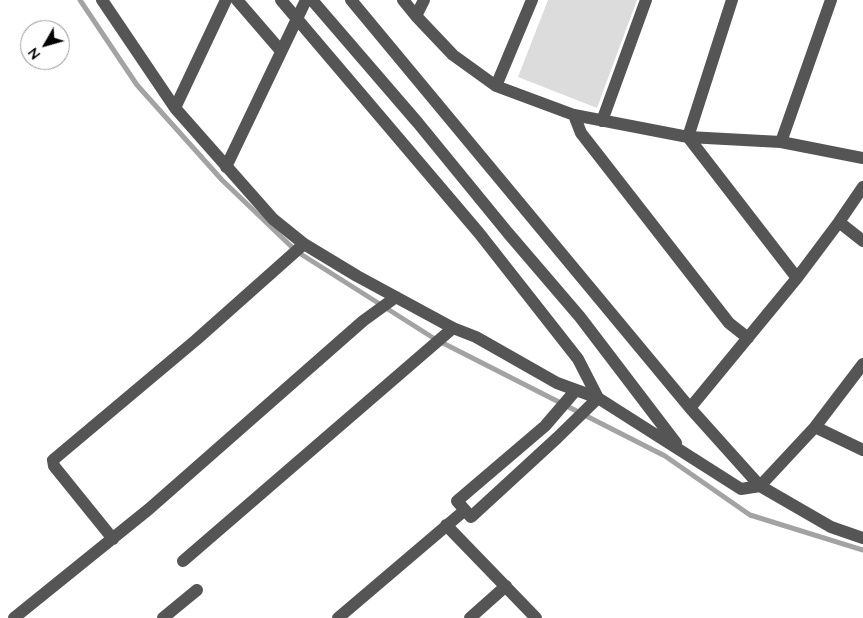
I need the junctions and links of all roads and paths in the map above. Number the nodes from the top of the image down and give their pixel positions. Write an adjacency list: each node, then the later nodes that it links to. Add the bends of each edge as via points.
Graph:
1 (102, 0): 18 (street)
2 (226, 0): 18 (street)
3 (238, 0): 16 (street)
4 (281, 0): 15 (street)
5 (306, 0): 15 (street)
6 (312, 0): 39 (street, via 580,317)
7 (351, 0): 36 (street)
8 (403, 0): 14 (street)
9 (424, 0): 14 (street)
10 (532, 0): 17 (street)
11 (646, 0): 20 (street)
12 (732, 0): 21 (street)
13 (831, 0): 22 (street)
14 (416, 16): 17 (street, via 452,55)
15 (297, 18): 16 (street); 35 (street, via 480,233 578,359)
16 (281, 51): 24 (street)
17 (496, 86): 19 (street)
18 (175, 108): 24 (street)
19 (574, 115): 20 (street); 32 (street, via 586,140 729,323)
20 (602, 121): 21 (street)
21 (688, 137): 22 (street); 29 (street)
22 (781, 142): 23 (street)
23 (863, 158)
24 (226, 167): 28 (street, via 274,219)
25 (863, 187): 26 (street)
26 (839, 222): 27 (street); 29 (street)
27 (863, 241)
28 (304, 244): 30 (street); 43 (street, via 53,460 54,466)
29 (797, 278): 32 (street)
30 (396, 297): 31 (street); 43 (street, via 362,321)
31 (453, 328): 34 (street, via 476,337 557,384); 45 (street)
32 (748, 338): 36 (street)
33 (863, 364): 37 (street)
34 (576, 390): 35 (street); 41 (street)
35 (598, 398): 39 (street); 41 (street, via 557,438)
36 (690, 408): 40 (street)
37 (815, 427): 38 (street); 40 (street)
38 (863, 450)
39 (682, 451): 40 (street, via 741,489)
40 (760, 486): 44 (street, via 831,527)
41 (464, 509): 42 (street)
42 (446, 525): 46 (street); 50 (street)
43 (113, 538): 48 (street)
44 (863, 538)
45 (183, 561)
46 (506, 586): 51 (street); 52 (street)
47 (197, 590): 49 (street)
48 (14, 618)
49 (163, 618)
50 (338, 618)
51 (470, 618)
52 (536, 618)

